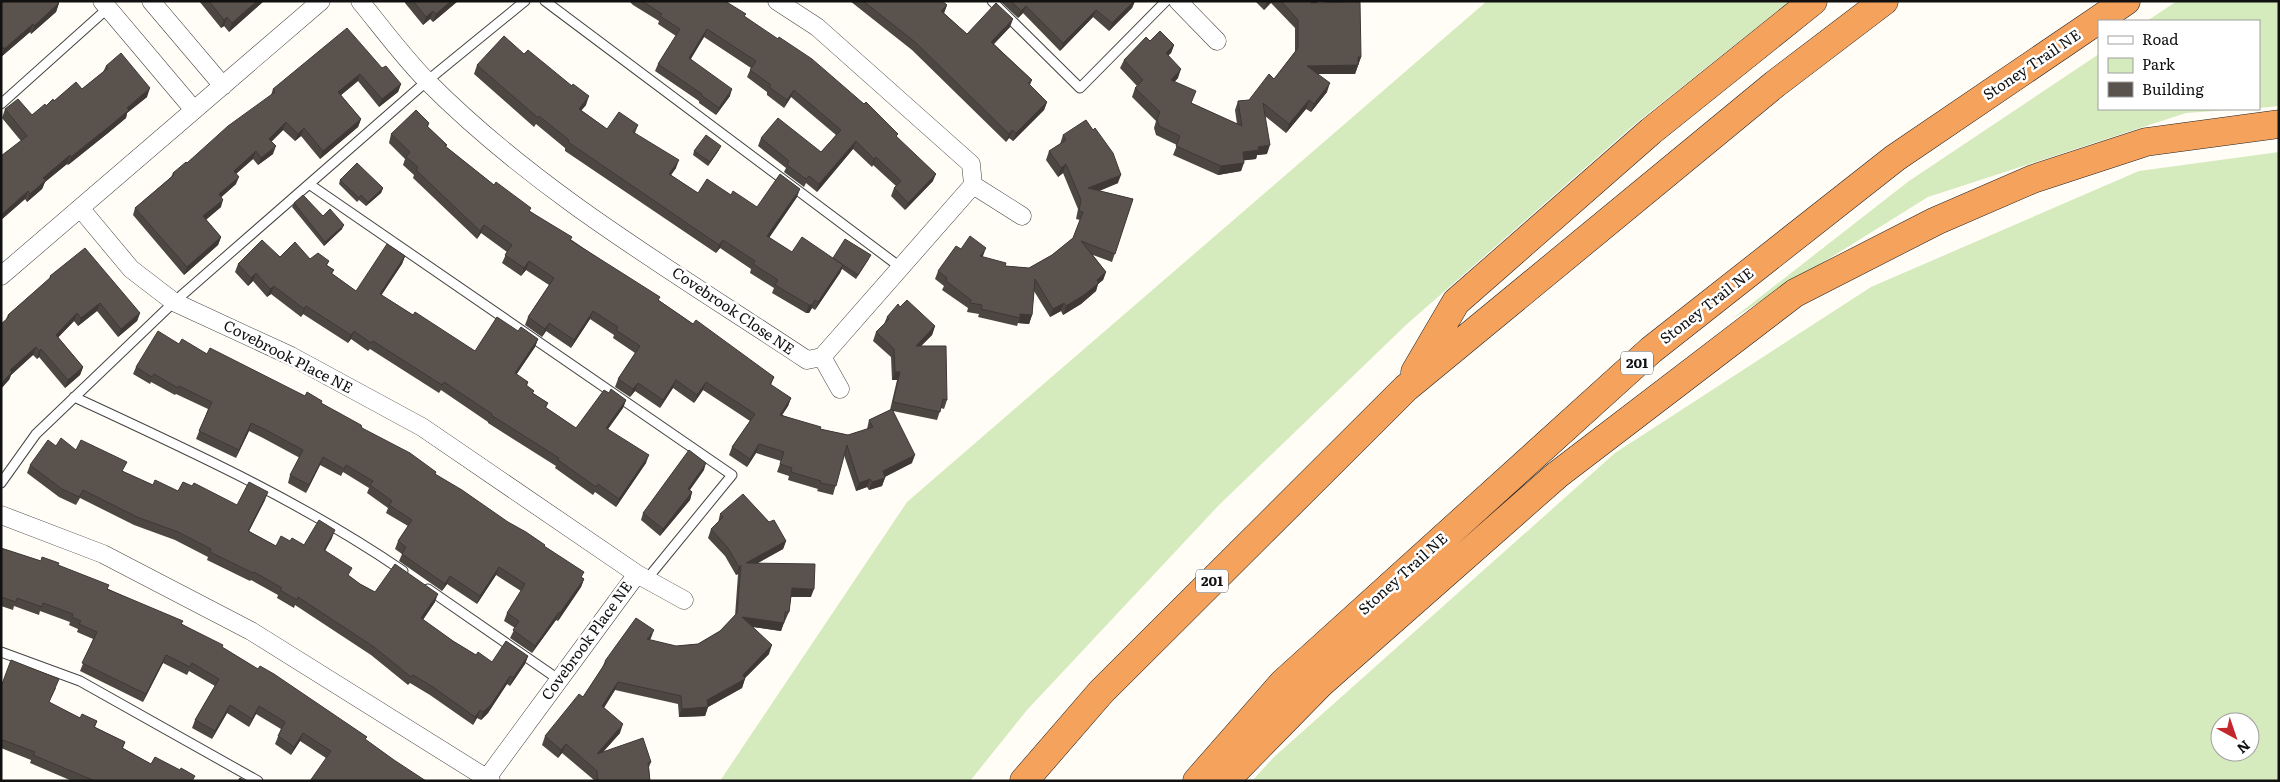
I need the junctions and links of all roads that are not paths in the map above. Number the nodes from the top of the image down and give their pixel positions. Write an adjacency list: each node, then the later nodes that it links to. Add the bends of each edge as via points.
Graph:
1 (151, 1): 18 (street)
2 (322, 1): 18 (street)
3 (360, 1): 17 (street, Covebrook Close NE)
4 (525, 1): 17 (lane)
5 (546, 1): 26 (lane)
6 (777, 1): 23 (street, via 817,27 970,164)
7 (992, 1): 8 (lane, via 1080,88)
8 (1166, 1)
9 (1178, 1): 16 (street)
10 (1813, 1): 30 (highway, via 1650,131 1456,302)
11 (1884, 1): 30 (highway, 201, via 1774,84)
12 (2126, 1): 15 (highway, Stoney Trail NE / 201)
13 (105, 4): 19 (lane); 20 (street)
14 (2098, 20): 44 (highway, Stoney Trail NE / 201, via 1895,158 1652,350 1282,683)
15 (2098, 20)
16 (1217, 41)
17 (427, 81): 22 (lane); 29 (street, Covebrook Close NE, via 550,189 807,360)
18 (222, 86): 20 (street)
19 (1, 104)
20 (194, 110): 24 (street)
21 (2279, 124): 45 (highway, via 2146,142 2033,179 1936,221 1795,293 1557,475 1321,683)
22 (309, 184): 28 (lane); 35 (lane, via 732,475)
23 (974, 185): 25 (street); 26 (street)
24 (81, 210): 27 (street); 28 (street, Covebrook Place NE, via 131,269)
25 (1022, 216)
26 (900, 267): 29 (street)
27 (1, 276)
28 (174, 302): 32 (lane); 35 (street, Covebrook Place NE, via 291,356 422,427)
29 (822, 357): 31 (street)
30 (1406, 388): 43 (highway, 201, via 1101,692)
31 (840, 390)
32 (74, 397): 33 (lane, via 36,434); 36 (lane, via 218,464 373,551)
33 (1, 483)
34 (1, 515): 41 (street, Covebrook Place NE, via 103,554 251,631)
35 (642, 576): 38 (street); 40 (street, Covebrook Place NE)
36 (413, 579)
37 (422, 584): 40 (lane)
38 (684, 600)
39 (1, 652): 42 (lane, via 80,681)
40 (558, 679): 41 (street, Covebrook Place NE)
41 (489, 780)
42 (258, 781)
43 (1024, 781)
44 (1196, 781)
45 (1225, 781)

